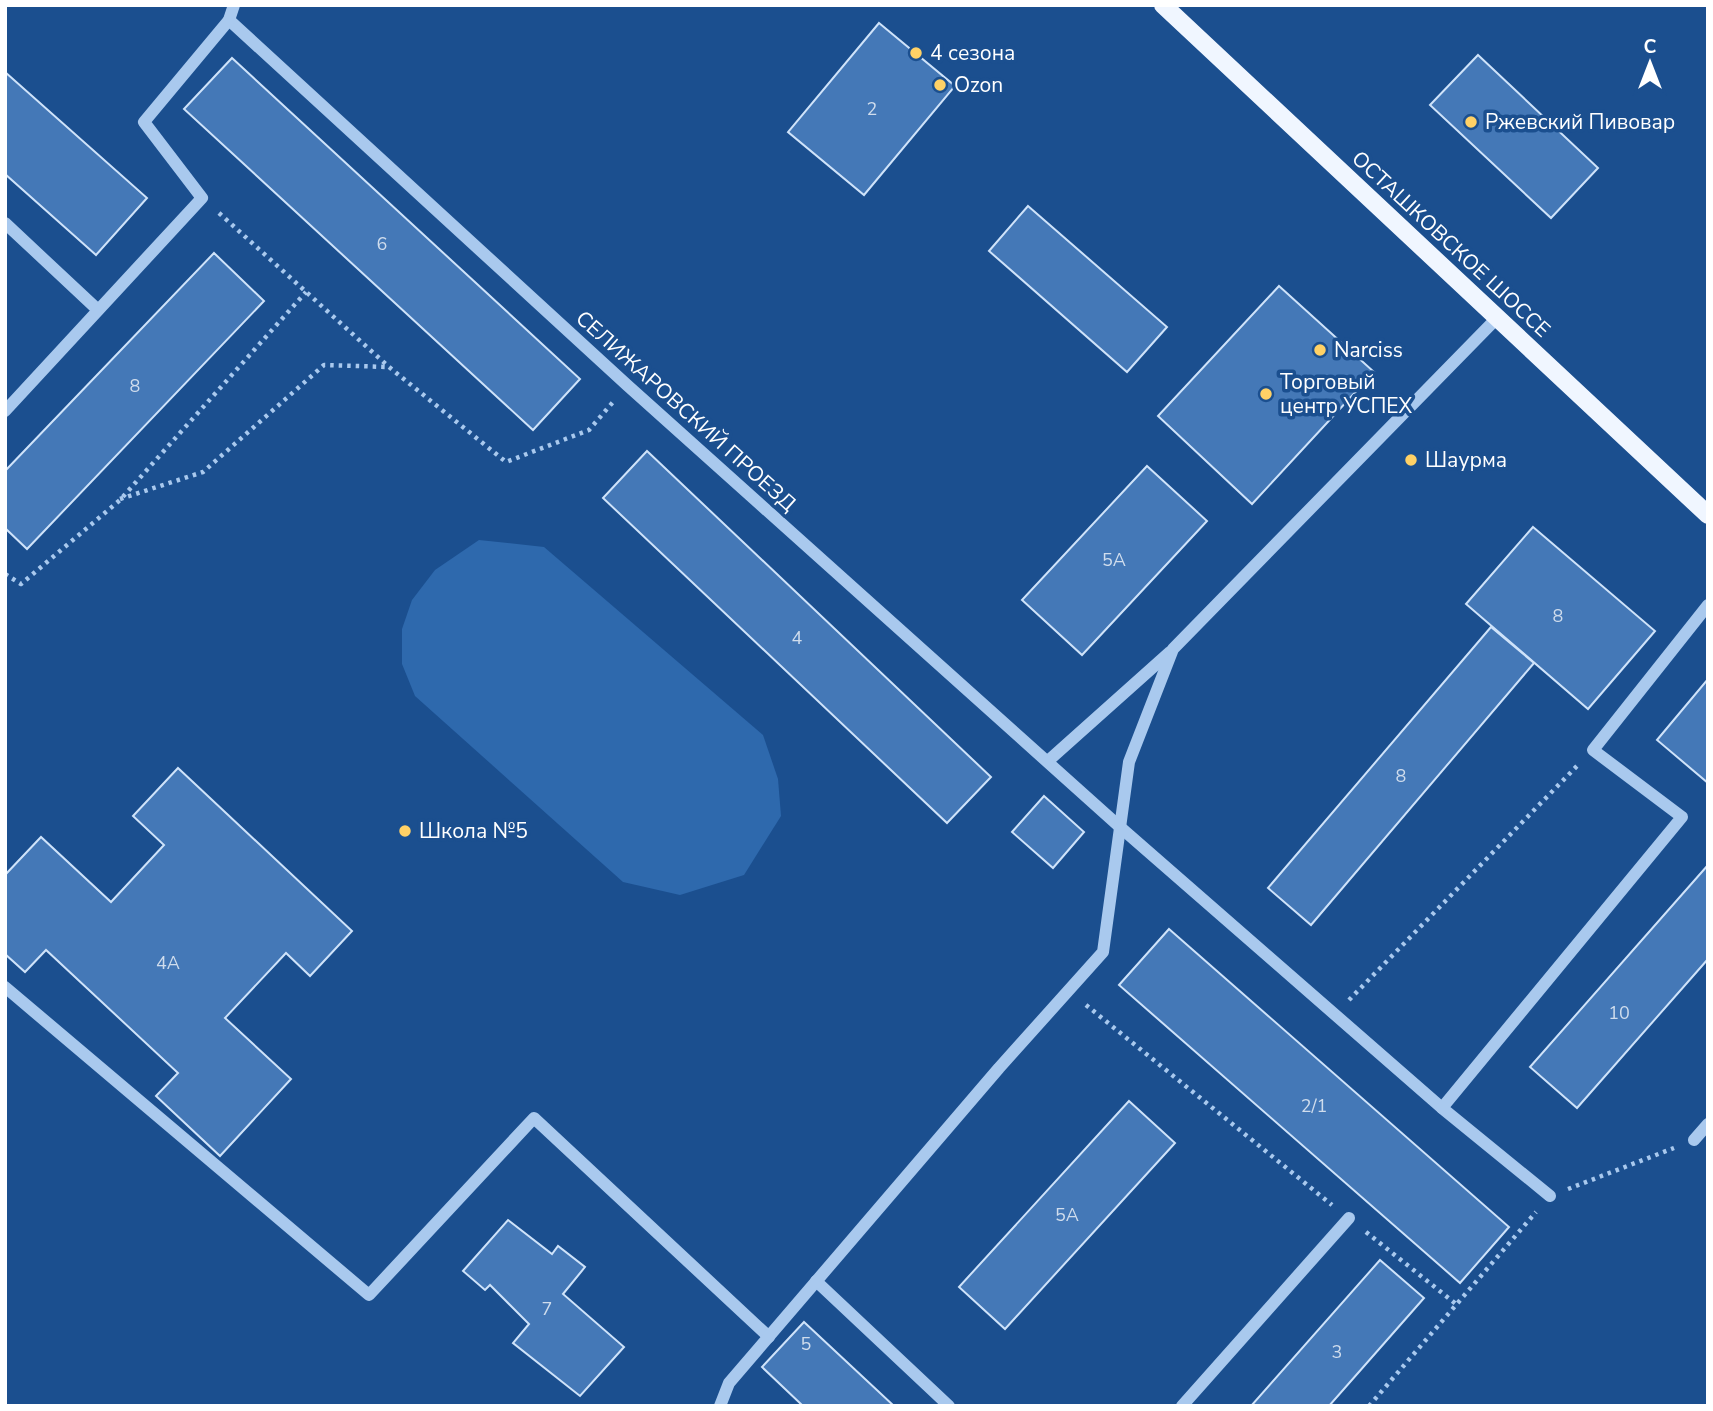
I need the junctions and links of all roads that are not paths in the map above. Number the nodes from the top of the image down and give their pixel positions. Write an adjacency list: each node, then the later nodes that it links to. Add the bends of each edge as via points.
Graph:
1 (234, 5): 3 (street)
2 (1163, 5): 6 (main road, ОСТАШКОВСКОЕ ШОССЕ)
3 (229, 20): 5 (street, via 144,122 202,198); 11 (street, СЕЛИЖАРОВСКИЙ ПРОЕЗД, via 627,386)
4 (5, 223): 5 (street)
5 (98, 310): 7 (street)
6 (1497, 318): 8 (main road, ОСТАШКОВСКОЕ ШОССЕ); 10 (street)
7 (5, 411)
8 (1708, 515)
9 (1708, 605): 14 (street, via 1593,750 1682,817)
10 (1173, 649): 11 (street); 12 (street, via 1129,762)
11 (1048, 761): 12 (street, СЕЛИЖАРОВСКИЙ ПРОЕЗД)
12 (1120, 827): 14 (street, СЕЛИЖАРОВСКИЙ ПРОЕЗД); 19 (street, via 1103,952)
13 (5, 987): 20 (street, via 369,1295 534,1118)
14 (1442, 1108): 17 (street, СЕЛИЖАРОВСКИЙ ПРОЕЗД)
15 (1708, 1125): 16 (street)
16 (1694, 1140)
17 (1550, 1196)
18 (1349, 1218): 23 (street)
19 (816, 1281): 20 (street); 22 (street)
20 (769, 1336): 21 (street, via 729,1383)
21 (720, 1406)
22 (949, 1406)
23 (1182, 1406)

